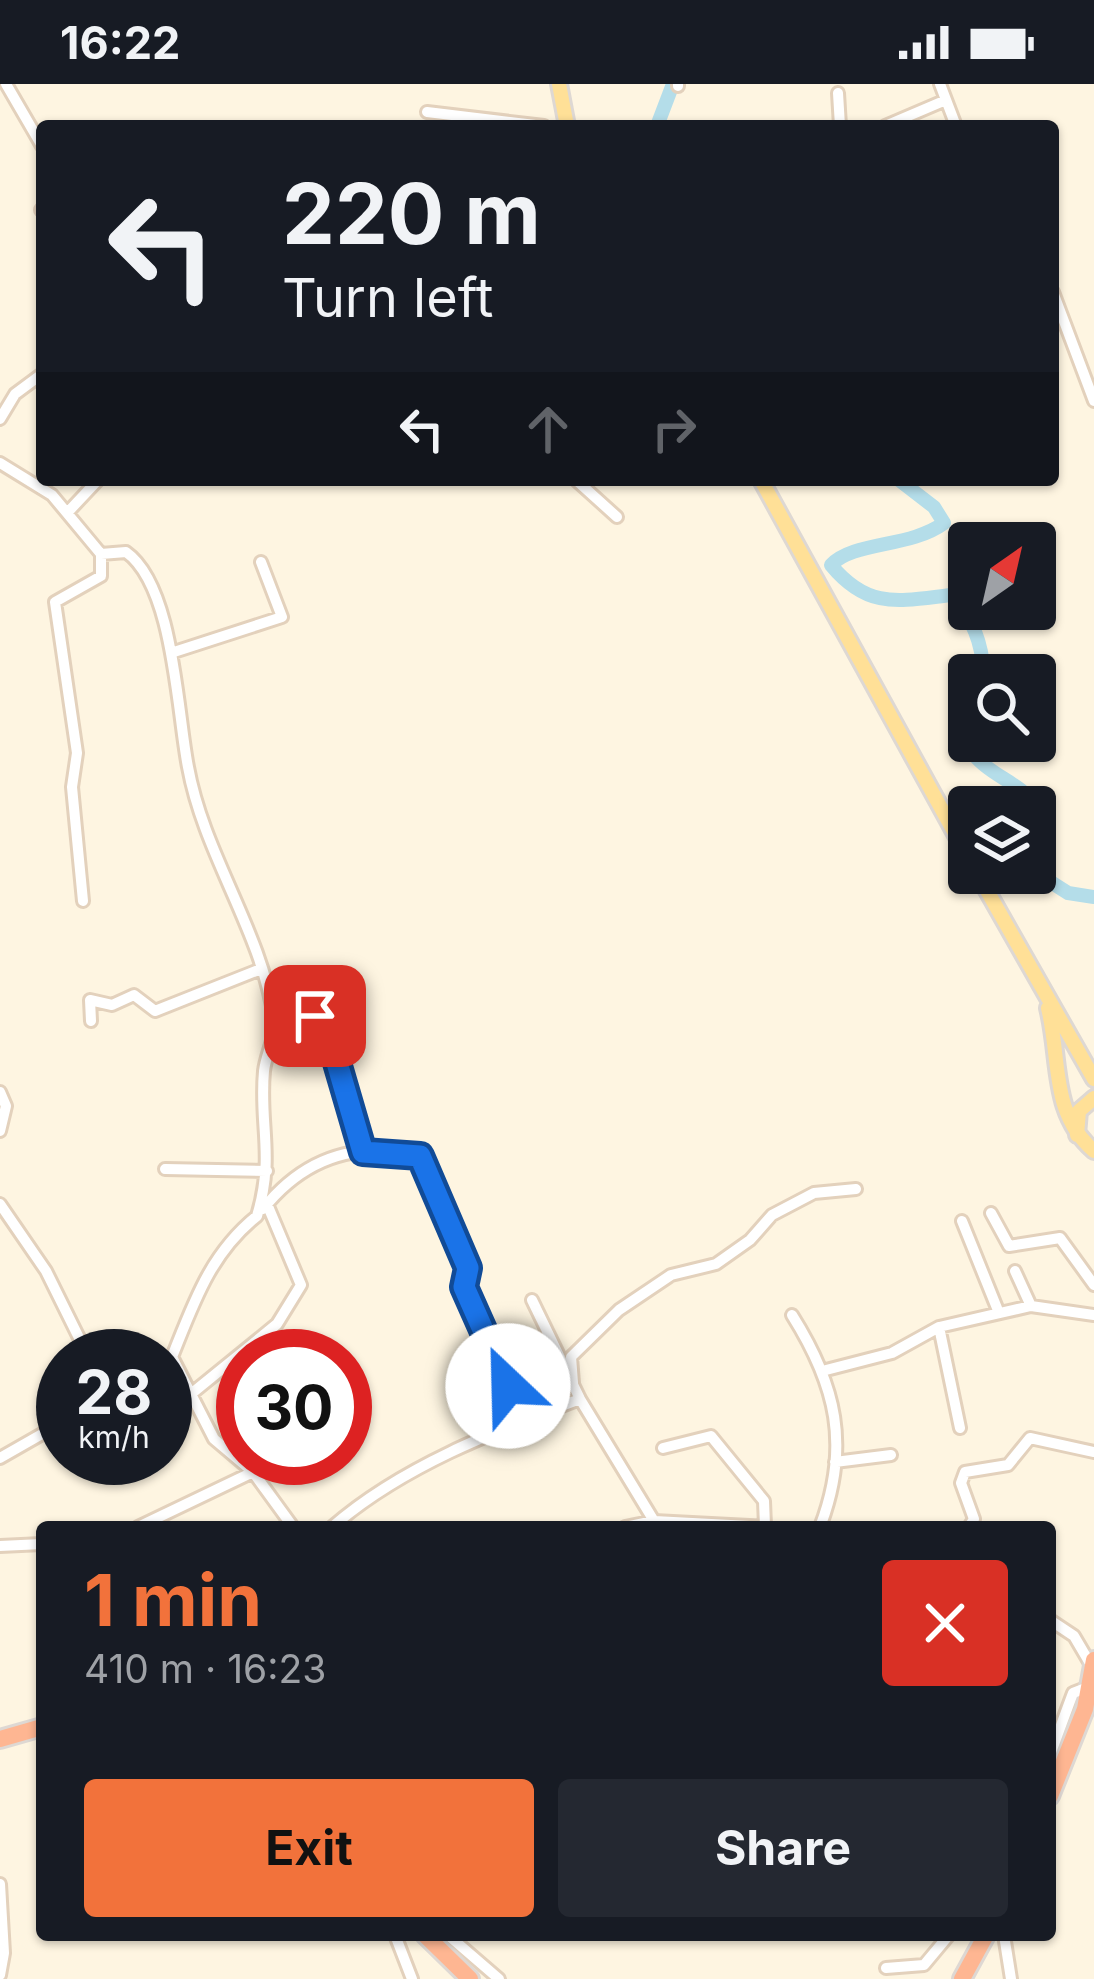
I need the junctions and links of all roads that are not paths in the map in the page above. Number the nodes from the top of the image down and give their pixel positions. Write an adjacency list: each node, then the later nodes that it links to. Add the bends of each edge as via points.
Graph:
1 (6, 84): 12 (street)
2 (560, 84): 8 (main road)
3 (940, 84): 5 (street)
4 (838, 93): 9 (street)
5 (946, 100): 10 (street); 11 (street)
6 (427, 112): 7 (street)
7 (494, 120)
8 (566, 120)
9 (840, 120)
10 (899, 120)
11 (954, 120)
12 (36, 136)
13 (1059, 308): 15 (street)
14 (36, 378): 16 (street)
15 (1094, 401)
16 (0, 419)
17 (0, 463): 18 (street)
18 (36, 485)
19 (38, 486): 23 (street)
20 (92, 486): 23 (street)
21 (583, 486): 24 (street)
22 (763, 486): 28 (main road)
23 (68, 512): 25 (street)
24 (617, 517)
25 (101, 554): 27 (street, via 135,558); 30 (street, via 101,576 56,602 76,753)
26 (261, 562): 27 (street, via 282,617)
27 (174, 652): 31 (street, via 195,809)
28 (948, 821)
29 (989, 894): 32 (main road)
30 (83, 901)
31 (261, 969): 33 (street, via 155,1011 134,995 112,1005 90,1000); 34 (street)
32 (1042, 986): 35 (main road); 39 (main road, via 1062,1106)
33 (92, 1021)
34 (276, 1025): 41 (street, via 315,1016 326,1025); 43 (street, via 264,1068)
35 (1094, 1079)
36 (0, 1092): 38 (street)
37 (1094, 1098): 39 (main road, via 1079,1111)
38 (0, 1132)
39 (1077, 1135): 40 (main road)
40 (1094, 1151)
41 (363, 1152): 46 (street, via 317,1160 284,1181); 65 (street, via 410,1153 425,1165 468,1268 464,1287 507,1380 493,1397)
42 (165, 1169): 43 (street)
43 (267, 1172): 48 (street)
44 (856, 1189): 61 (street, via 814,1193 772,1215 716,1264 671,1274 571,1358)
45 (0, 1204): 58 (street)
46 (267, 1204): 48 (street); 62 (street, via 302,1286 278,1324)
47 (991, 1213): 51 (street, via 1009,1246 1060,1238)
48 (257, 1216): 59 (street, via 208,1268)
49 (962, 1221): 55 (street)
50 (1015, 1271): 53 (street)
51 (1094, 1285)
52 (532, 1300): 61 (street)
53 (1031, 1306): 54 (street); 55 (street)
54 (1092, 1310)
55 (999, 1312): 57 (street)
56 (792, 1315): 60 (street)
57 (939, 1327): 60 (street, via 892,1353); 66 (street)
58 (75, 1329)
59 (181, 1329)
60 (826, 1370): 73 (street)
61 (573, 1383): 64 (street)
62 (192, 1393)
63 (192, 1396): 68 (street)
64 (580, 1399): 65 (street); 79 (street)
65 (503, 1428): 78 (street, via 380,1491)
66 (960, 1428)
67 (36, 1437): 72 (street)
68 (216, 1440)
69 (663, 1448): 80 (street, via 711,1436 764,1501)
70 (1094, 1452): 82 (street, via 1030,1438 1008,1465 965,1472)
71 (891, 1455): 73 (street)
72 (0, 1458)
73 (835, 1462): 81 (street)
74 (227, 1485): 76 (street)
75 (262, 1485): 77 (street)
76 (156, 1521)
77 (289, 1521)
78 (340, 1521)
79 (654, 1521)
80 (766, 1521)
81 (821, 1521)
82 (973, 1521)
83 (36, 1544): 84 (street)
84 (0, 1546)
85 (1056, 1625): 86 (street, via 1074,1636)
86 (1093, 1674): 89 (street, via 1073,1693); 90 (highway)
87 (36, 1729): 88 (highway)
88 (0, 1739)
89 (1056, 1739)
90 (1056, 1783)
91 (0, 1884): 99 (street)
92 (397, 1941): 100 (street)
93 (431, 1941): 101 (highway)
94 (455, 1941): 102 (street)
95 (944, 1941): 98 (street, via 924,1965)
96 (983, 1941): 103 (highway)
97 (1005, 1941): 104 (street)
98 (886, 1968)
99 (0, 1975)
100 (412, 1979)
101 (470, 1979)
102 (499, 1979)
103 (962, 1979)
104 (1011, 1979)

